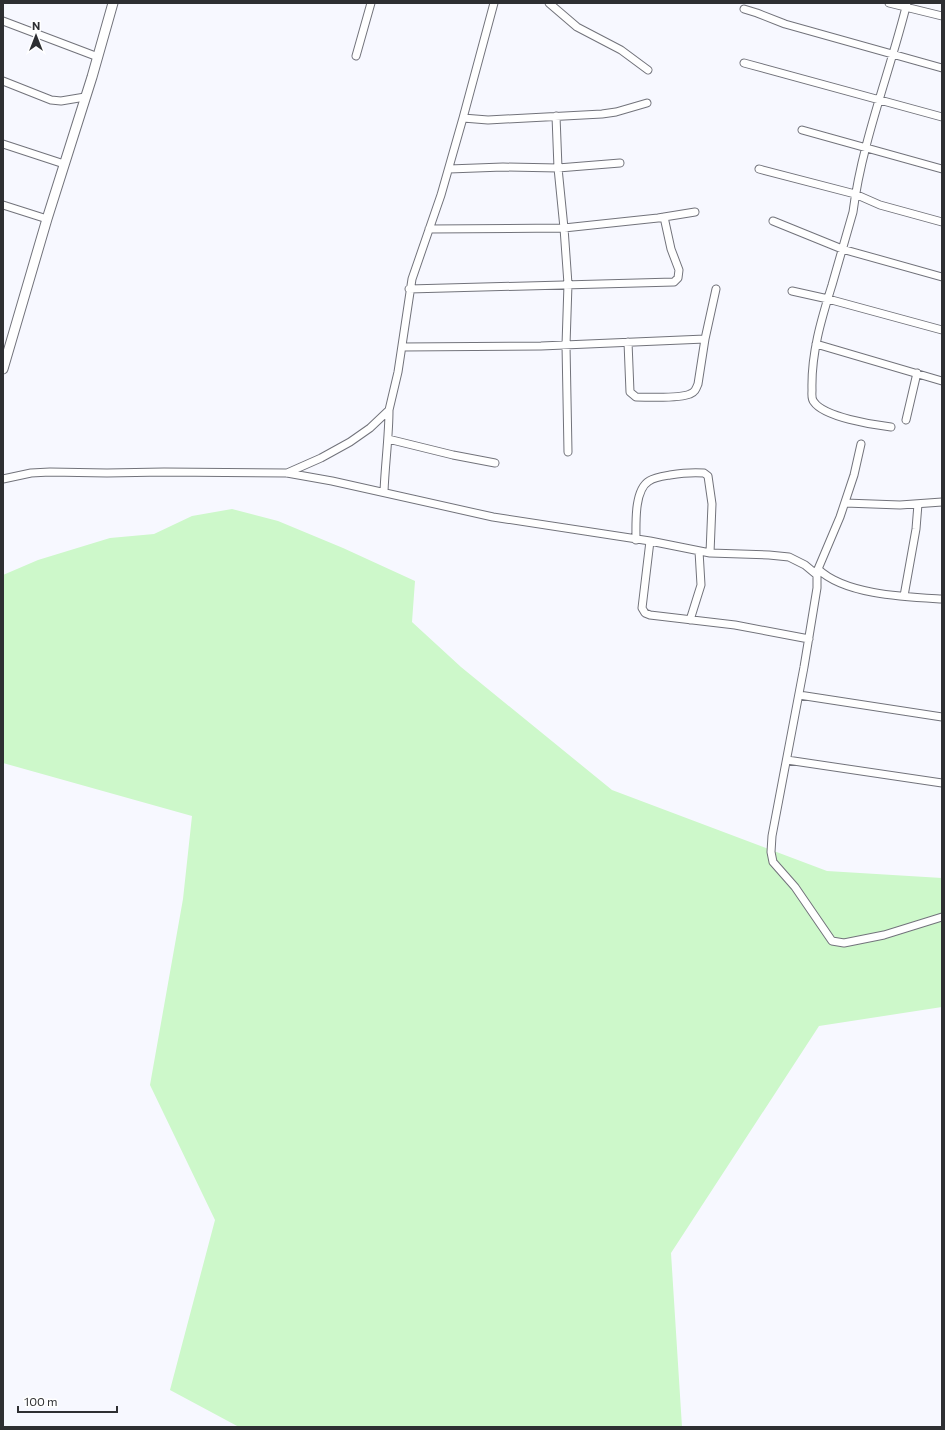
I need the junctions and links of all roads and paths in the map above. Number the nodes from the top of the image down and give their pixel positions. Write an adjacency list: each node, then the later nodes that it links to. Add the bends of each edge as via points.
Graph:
1 (113, 3): 12 (main road)
2 (371, 3): 11 (street)
3 (494, 3): 22 (street)
4 (549, 3): 15 (street, via 577,27 621,50)
5 (889, 3): 6 (street)
6 (907, 5): 8 (street); 10 (street)
7 (744, 9): 10 (street, via 785,24)
8 (942, 16)
9 (3, 21): 12 (street)
10 (892, 54): 14 (street); 18 (street)
11 (356, 56)
12 (98, 57): 17 (main road)
13 (744, 63): 18 (street)
14 (942, 68)
15 (648, 70)
16 (3, 81): 17 (street, via 51,100 61,101)
17 (85, 96): 26 (main road)
18 (879, 100): 21 (street); 25 (street)
19 (647, 103): 20 (street, via 616,112)
20 (556, 116): 22 (street, via 488,120); 28 (street)
21 (942, 117)
22 (464, 118): 29 (street)
23 (802, 130): 25 (street)
24 (3, 144): 26 (street)
25 (866, 148): 31 (street); 32 (street)
26 (64, 164): 36 (main road)
27 (620, 164): 28 (street)
28 (558, 168): 29 (street); 39 (street)
29 (449, 169): 40 (street)
30 (759, 169): 32 (street)
31 (942, 169)
32 (855, 194): 38 (street, via 880,205); 41 (street, via 853,212)
33 (3, 205): 36 (street)
34 (695, 212): 35 (street)
35 (664, 217): 39 (street); 43 (street, via 679,270 678,278 674,282)
36 (48, 218): 54 (main road)
37 (773, 220): 41 (street)
38 (942, 222)
39 (564, 228): 40 (street); 43 (street)
40 (429, 229): 44 (street)
41 (842, 249): 42 (street); 47 (street)
42 (942, 277)
43 (568, 284): 44 (street); 52 (street)
44 (409, 289): 53 (street)
45 (716, 289): 49 (street)
46 (792, 291): 47 (street)
47 (828, 299): 48 (street); 51 (street)
48 (942, 330)
49 (705, 340): 50 (street); 50 (street, via 695,390 677,396 632,395)
50 (628, 342): 52 (street)
51 (816, 344): 55 (street); 59 (street, via 811,373 814,404 853,420)
52 (566, 345): 53 (street); 62 (street)
53 (402, 347): 57 (street)
54 (4, 365)
55 (917, 373): 56 (street); 58 (street)
56 (942, 380)
57 (389, 410): 60 (street); 64 (street, via 350,442)
58 (906, 420)
59 (891, 427)
60 (388, 439): 63 (street, via 453,456); 66 (street)
61 (861, 444): 68 (street)
62 (568, 452)
63 (495, 463)
64 (287, 473): 65 (street, via 50,472); 66 (street)
65 (3, 479)
66 (384, 492): 70 (street, via 493,517)
67 (942, 502): 69 (street)
68 (845, 503): 69 (street); 74 (street)
69 (918, 504): 75 (street)
70 (636, 540): 71 (street); 73 (street, via 636,517 643,487 663,476 704,473 708,476 712,504)
71 (650, 541): 72 (street); 77 (street, via 642,608 650,615)
72 (699, 551): 73 (street); 77 (street, via 701,585)
73 (710, 553): 74 (street, via 789,557)
74 (818, 572): 75 (street, via 857,588); 78 (street)
75 (904, 596): 76 (street)
76 (942, 600)
77 (690, 620): 78 (street, via 735,625)
78 (809, 639): 79 (street)
79 (799, 695): 80 (street); 81 (street)
80 (942, 717)
81 (787, 760): 82 (street); 83 (street, via 772,836 771,857 795,887 828,937 832,941 844,943)
82 (942, 783)
83 (942, 918)

